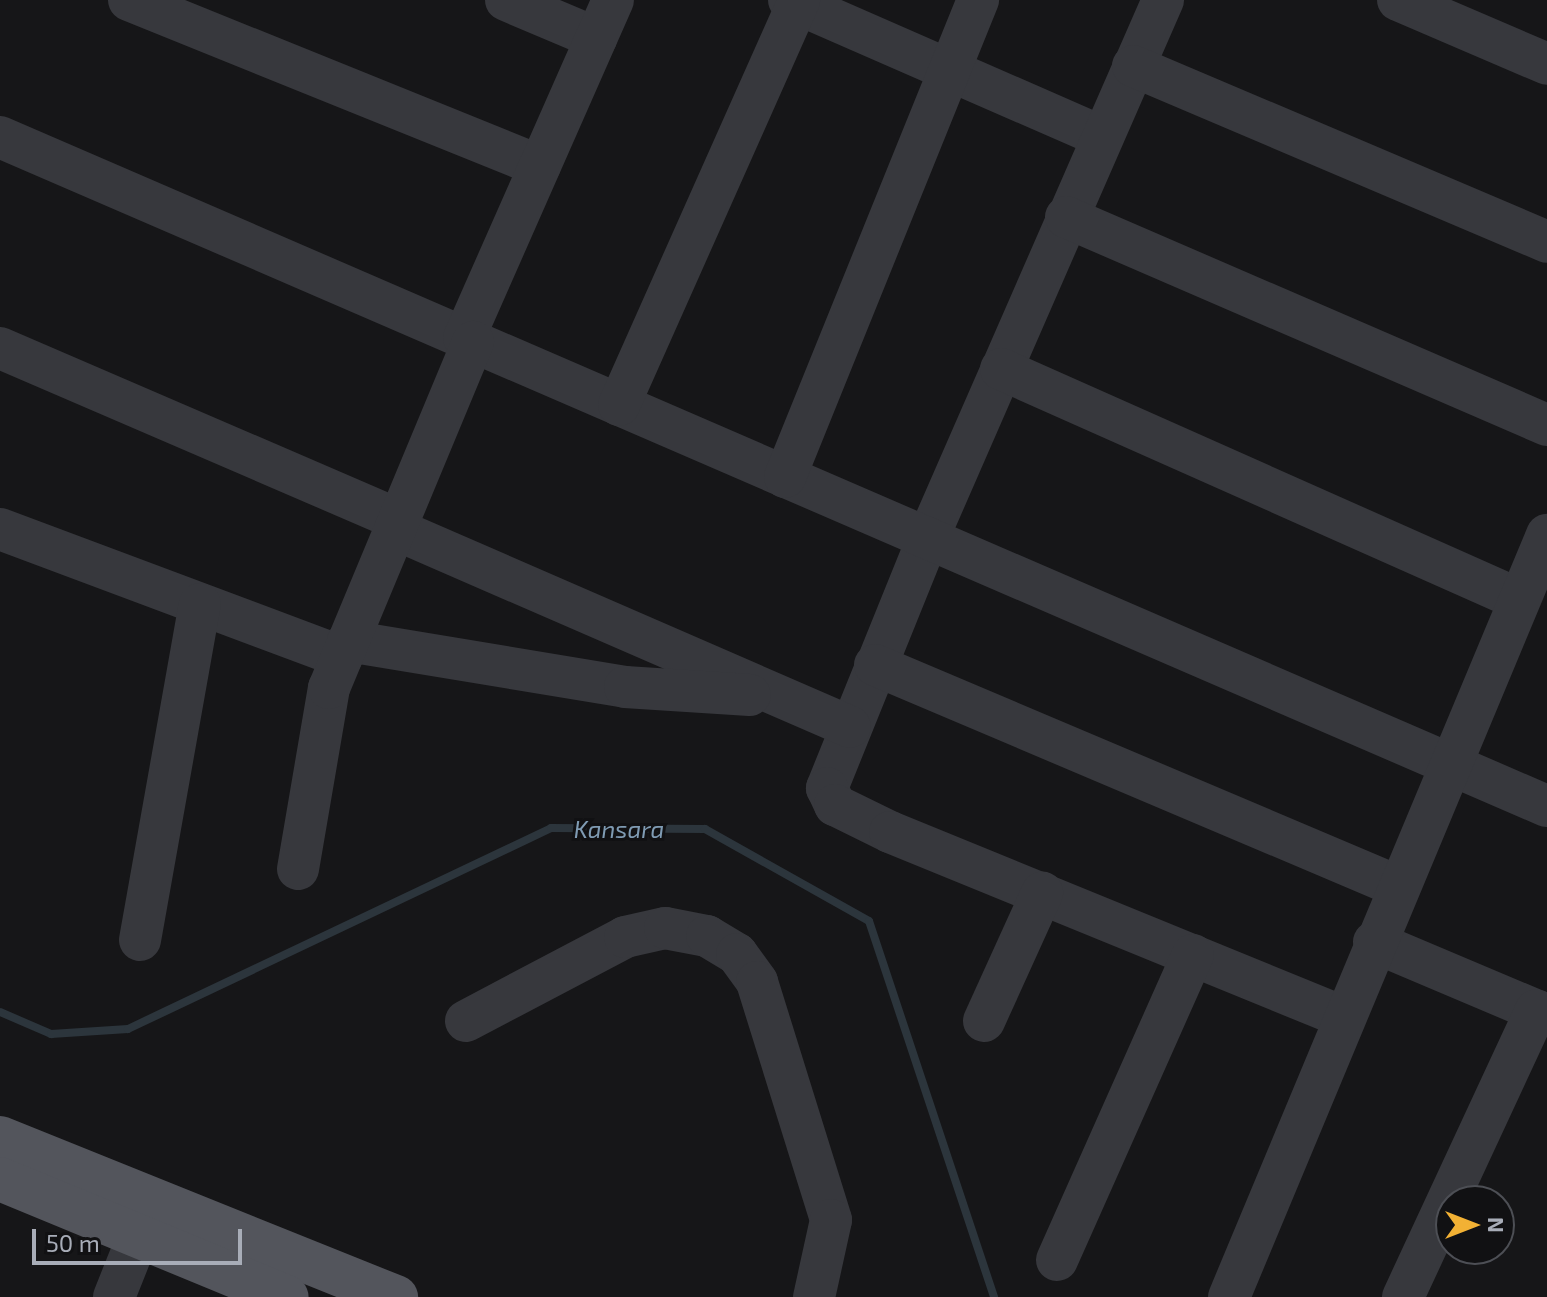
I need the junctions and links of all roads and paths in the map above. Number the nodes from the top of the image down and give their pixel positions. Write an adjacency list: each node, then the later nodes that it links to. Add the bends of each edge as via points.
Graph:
1 (129, 0): 14 (street)
2 (506, 0): 8 (street)
3 (613, 0): 8 (street)
4 (978, 0): 11 (street)
5 (1163, 0): 10 (street)
6 (1398, 0): 9 (street)
7 (795, 1): 11 (street); 20 (street)
8 (596, 38): 14 (street)
9 (1547, 64)
10 (1133, 66): 12 (street); 16 (street)
11 (950, 70): 12 (street); 22 (street)
12 (1101, 136): 15 (street)
13 (0, 137): 17 (street)
14 (540, 166): 17 (street)
15 (1066, 217): 19 (street); 21 (street)
16 (1547, 242)
17 (469, 340): 20 (street); 23 (street)
18 (0, 348): 23 (street)
19 (1001, 369): 26 (street); 27 (street)
20 (619, 405): 22 (street)
21 (1547, 425)
22 (785, 477): 26 (street)
23 (397, 524): 29 (street); 31 (street)
24 (0, 529): 28 (street)
25 (1547, 535): 27 (street)
26 (928, 538): 30 (street); 33 (street)
27 (1518, 599): 33 (street)
28 (200, 604): 29 (street); 38 (street)
29 (345, 649): 31 (street, via 642,689); 35 (street, via 321,712)
30 (875, 665): 32 (street); 36 (street)
31 (779, 697): 32 (street)
32 (850, 727): 37 (street, via 829,778 835,805)
33 (1447, 763): 34 (street); 36 (street)
34 (1547, 806)
35 (298, 869)
36 (1397, 886): 39 (street)
37 (1042, 893): 40 (street); 44 (street)
38 (140, 940)
39 (1374, 942): 41 (street); 42 (street)
40 (1193, 955): 42 (street); 48 (street)
41 (1542, 1012): 49 (street)
42 (1344, 1017): 54 (street)
43 (466, 1021): 53 (street, via 625,937 665,928 707,936 737,954 757,982 831,1220 828,1259)
44 (984, 1021)
45 (0, 1138): 47 (main road)
46 (0, 1179): 47 (main road)
47 (146, 1219): 50 (street); 51 (main road); 52 (main road)
48 (1057, 1260)
49 (1408, 1296)
50 (114, 1297)
51 (287, 1297)
52 (396, 1297)
53 (814, 1297)
54 (1229, 1297)

